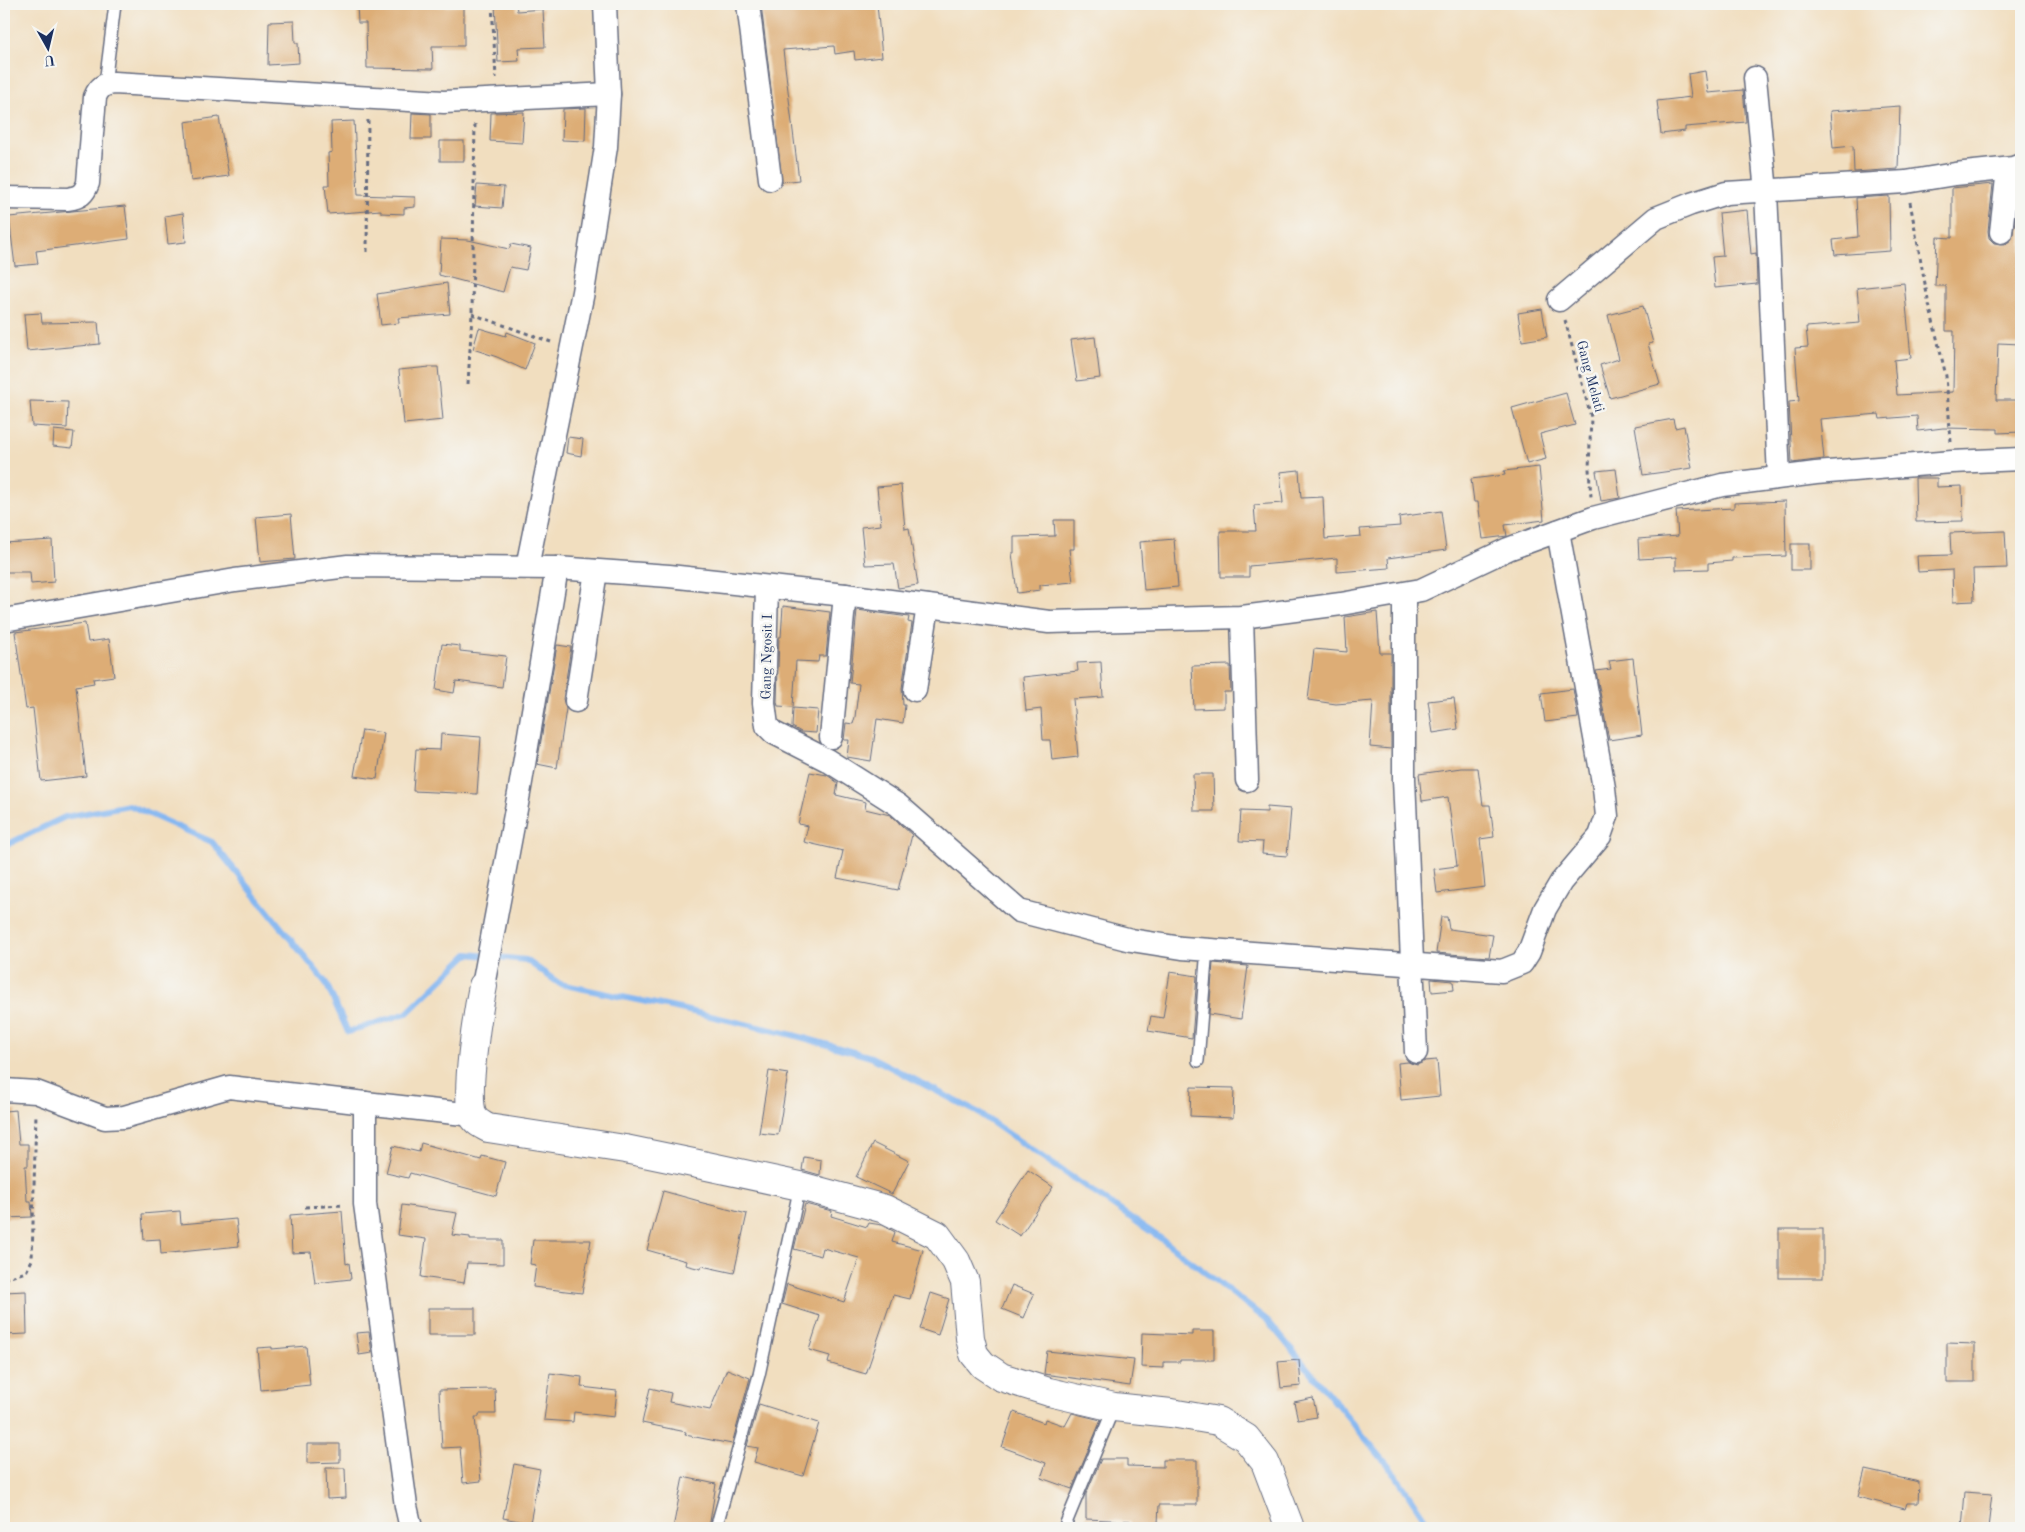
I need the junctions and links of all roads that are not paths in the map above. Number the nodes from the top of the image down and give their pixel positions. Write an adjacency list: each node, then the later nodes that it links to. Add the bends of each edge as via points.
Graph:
1 (115, 4): 5 (lane)
2 (605, 4): 6 (street)
3 (748, 4): 8 (street)
4 (1754, 78): 9 (street)
5 (105, 84): 6 (street, via 486,101); 10 (street, via 95,97 85,192 68,199)
6 (609, 94): 16 (street, via 603,166 583,292)
7 (2015, 167): 9 (street, via 1906,182); 11 (street)
8 (770, 179)
9 (1766, 192): 12 (street, via 1726,193 1656,218); 14 (street)
10 (4, 198)
11 (2001, 232)
12 (1559, 300)
13 (2021, 460): 14 (street, via 1952,462)
14 (1779, 476): 15 (street, via 1722,485 1593,518)
15 (1558, 531): 20 (street, via 1508,549 1421,590); 30 (street, via 1604,788 1604,826 1592,847 1561,882 1522,963 1502,971)
16 (527, 567): 17 (street); 24 (street, via 348,566 235,580)
17 (558, 568): 18 (street); 31 (street)
18 (596, 571): 19 (street); 26 (street)
19 (767, 588): 21 (street); 29 (street, Gang Ngosit I, via 764,703 768,726 774,733 827,760 898,805 1019,911 1131,940 1182,948)
20 (1404, 594): 23 (street); 30 (street, via 1404,755)
21 (846, 595): 22 (street); 27 (street)
22 (928, 606): 23 (street, via 1050,622); 25 (street)
23 (1242, 617): 28 (street)
24 (4, 620)
25 (915, 690)
26 (576, 701)
27 (831, 737)
28 (1247, 780)
29 (1207, 948): 30 (street); 33 (lane)
30 (1412, 965): 32 (street)
31 (482, 986): 36 (street, via 472,1065)
32 (1416, 1052)
33 (1198, 1061)
34 (4, 1090): 35 (street, via 36,1092 105,1118 124,1117 230,1087)
35 (365, 1103): 36 (street); 39 (street, via 365,1204)
36 (473, 1116): 37 (street, via 488,1128 625,1149)
37 (800, 1186): 38 (street, via 885,1209 937,1235 956,1261 965,1282 970,1338 974,1354 983,1365 1001,1377); 40 (lane, via 760,1375)
38 (1114, 1407): 41 (lane); 42 (street, via 1171,1412 1218,1421 1246,1438 1265,1462)
39 (411, 1528)
40 (716, 1528)
41 (1064, 1528)
42 (1290, 1528)

